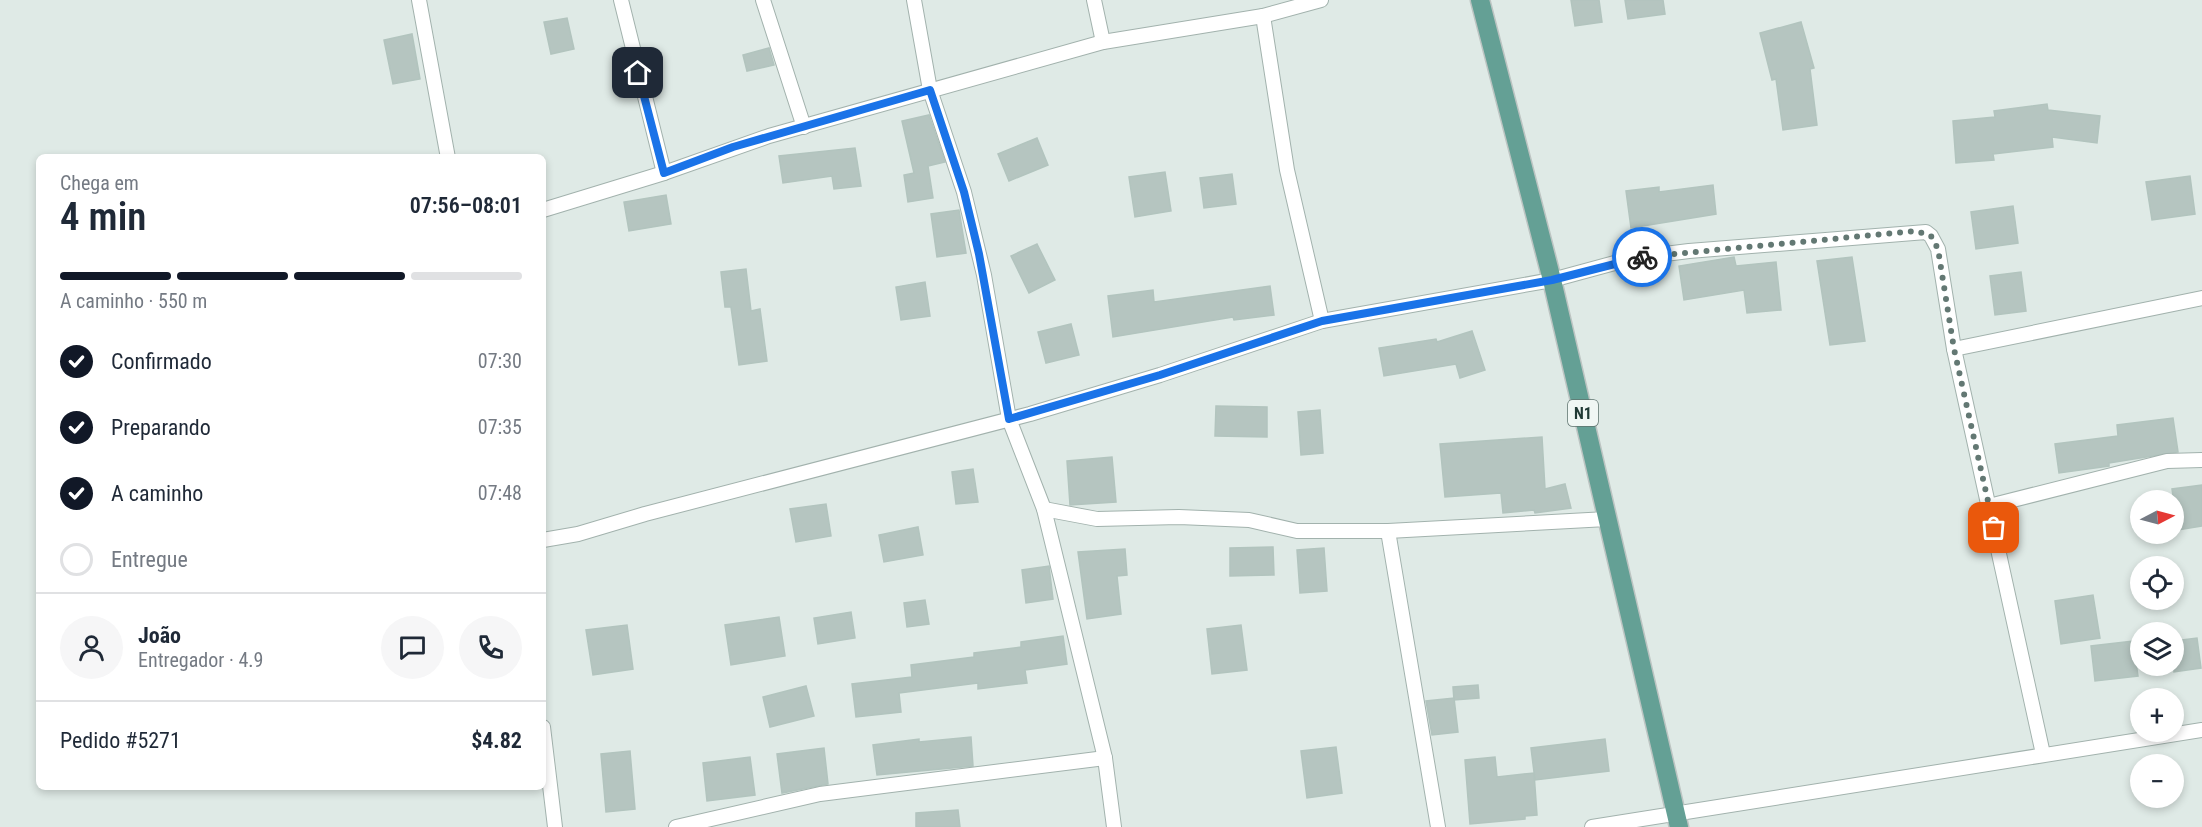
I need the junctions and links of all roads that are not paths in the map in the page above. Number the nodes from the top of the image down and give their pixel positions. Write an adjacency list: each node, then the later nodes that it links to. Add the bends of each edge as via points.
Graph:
1 (419, 0): 12 (street)
2 (621, 0): 13 (street)
3 (763, 0): 11 (street)
4 (914, 0): 10 (street)
5 (1094, 0): 9 (street)
6 (1321, 0): 8 (street)
7 (1484, 3): 15 (main road, N1)
8 (1263, 16): 9 (street); 17 (street, via 1287,170)
9 (1103, 42): 10 (street)
10 (930, 90): 11 (street); 19 (street, via 967,203)
11 (804, 127): 13 (street, via 733,147)
12 (447, 154)
13 (664, 173): 14 (street)
14 (546, 209)
15 (1552, 280): 17 (street); 18 (street, via 1633,258 1677,252 1926,232 1938,249); 23 (main road, N1)
16 (2202, 298): 18 (street)
17 (1322, 321): 19 (street, via 1160,375)
18 (1954, 349): 21 (street)
19 (1009, 419): 22 (street); 25 (street)
20 (2202, 460): 21 (street, via 2167,461)
21 (1989, 506): 28 (street)
22 (1044, 509): 24 (street, via 1096,519 1179,517 1249,520 1297,531); 29 (street)
23 (1607, 519): 24 (street); 30 (main road, N1)
24 (1388, 531): 34 (street)
25 (546, 539)
26 (2202, 730): 28 (street)
27 (546, 752): 31 (street)
28 (2043, 754): 30 (street)
29 (1105, 758): 32 (street, via 819,794); 33 (street)
30 (1678, 820): 35 (street)
31 (555, 827)
32 (676, 827)
33 (1114, 827)
34 (1438, 827)
35 (1592, 827)

